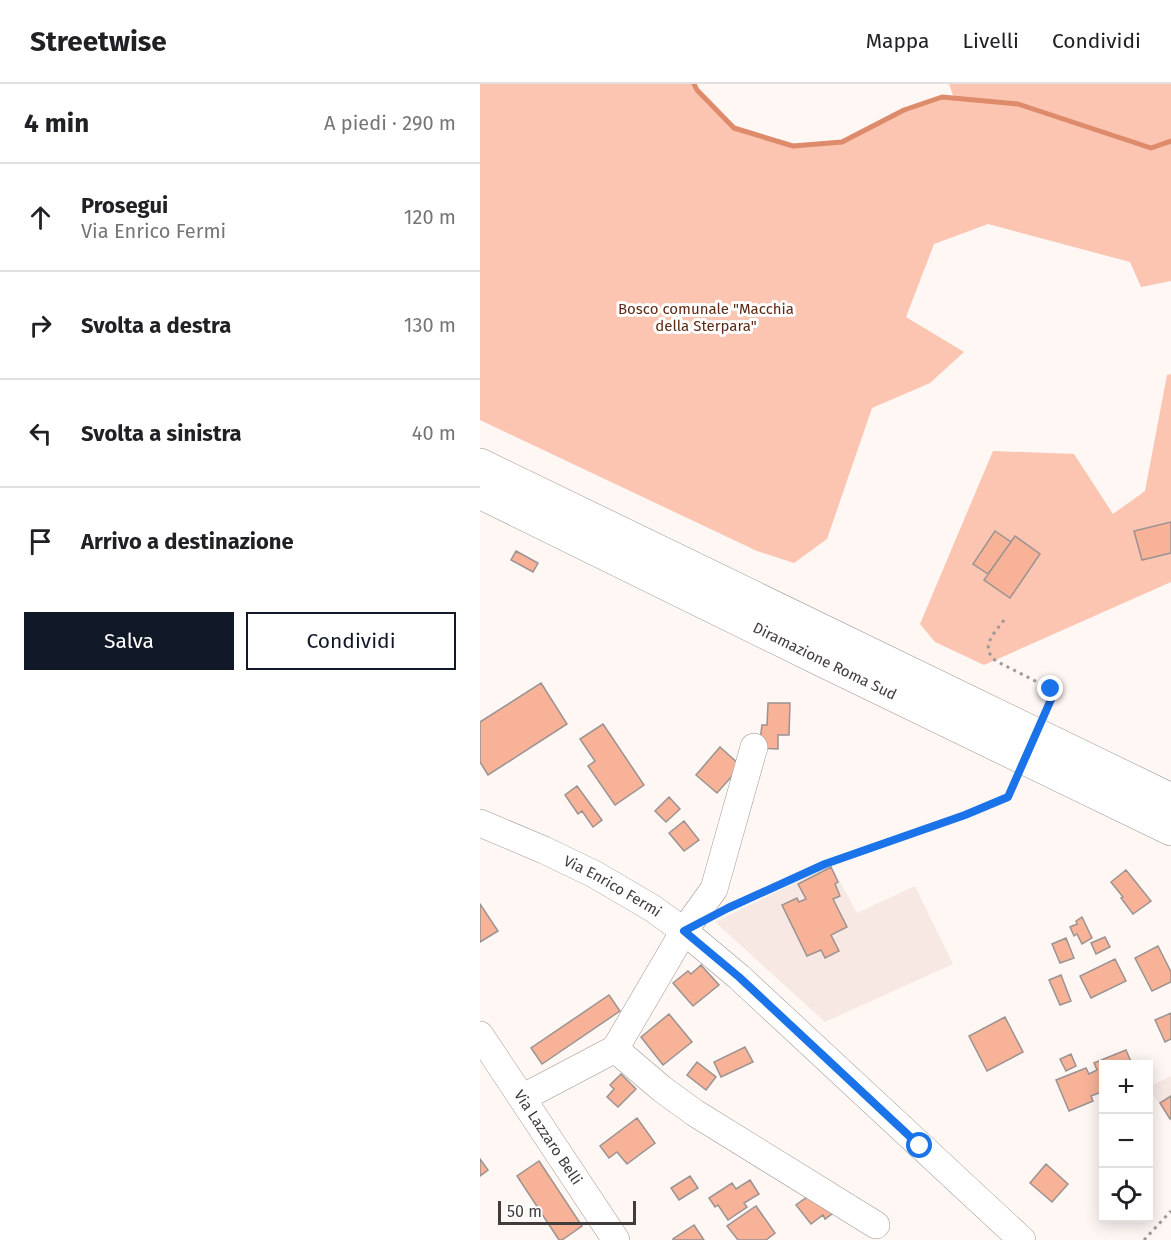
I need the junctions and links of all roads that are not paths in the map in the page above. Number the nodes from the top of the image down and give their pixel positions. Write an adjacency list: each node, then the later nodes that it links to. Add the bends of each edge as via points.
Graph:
1 (480, 465): 4 (highway, Diramazione Roma Sud)
2 (480, 492): 6 (highway, Diramazione Roma Sud)
3 (754, 747): 7 (street, via 714,889)
4 (1171, 800)
5 (480, 823): 7 (street, Via Enrico Fermi, via 603,878)
6 (1171, 829)
7 (684, 931): 9 (street); 13 (street, Via Enrico Fermi, via 739,977)
8 (480, 1035): 10 (street, Via Lazzaro Belli)
9 (615, 1049): 10 (street); 11 (street, via 695,1113)
10 (522, 1098): 12 (street, Via Lazzaro Belli)
11 (876, 1225)
12 (616, 1240)
13 (1022, 1240)

